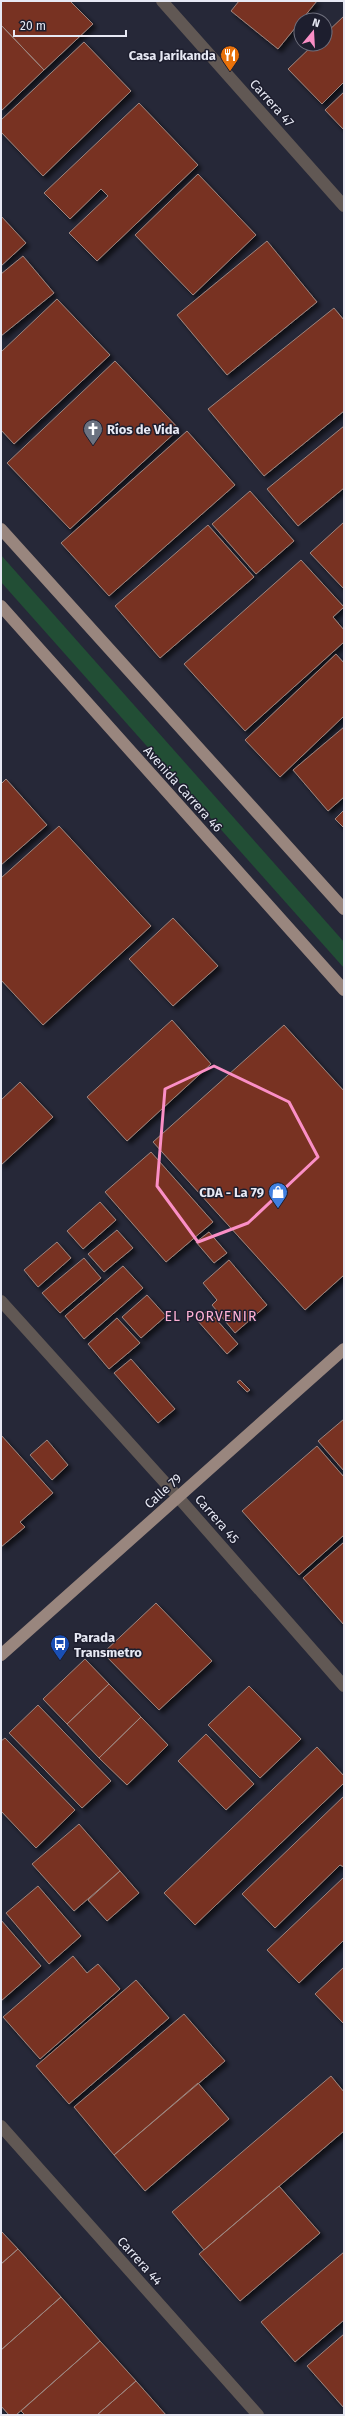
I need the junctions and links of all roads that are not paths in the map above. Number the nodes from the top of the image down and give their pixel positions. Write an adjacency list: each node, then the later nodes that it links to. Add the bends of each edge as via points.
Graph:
1 (162, 1): 2 (street, Carrera 47)
2 (344, 206)
3 (1, 529): 5 (main road)
4 (1, 606): 6 (main road, Avenida Carrera 46)
5 (344, 909)
6 (344, 990)
7 (1, 1302): 9 (street, Carrera 45)
8 (344, 1349): 9 (main road, Calle 79)
9 (178, 1497): 10 (main road, Calle 79); 11 (street, Carrera 45)
10 (1, 1655)
11 (344, 1686)
12 (1, 2126): 13 (street, Carrera 44)
13 (258, 2415)

